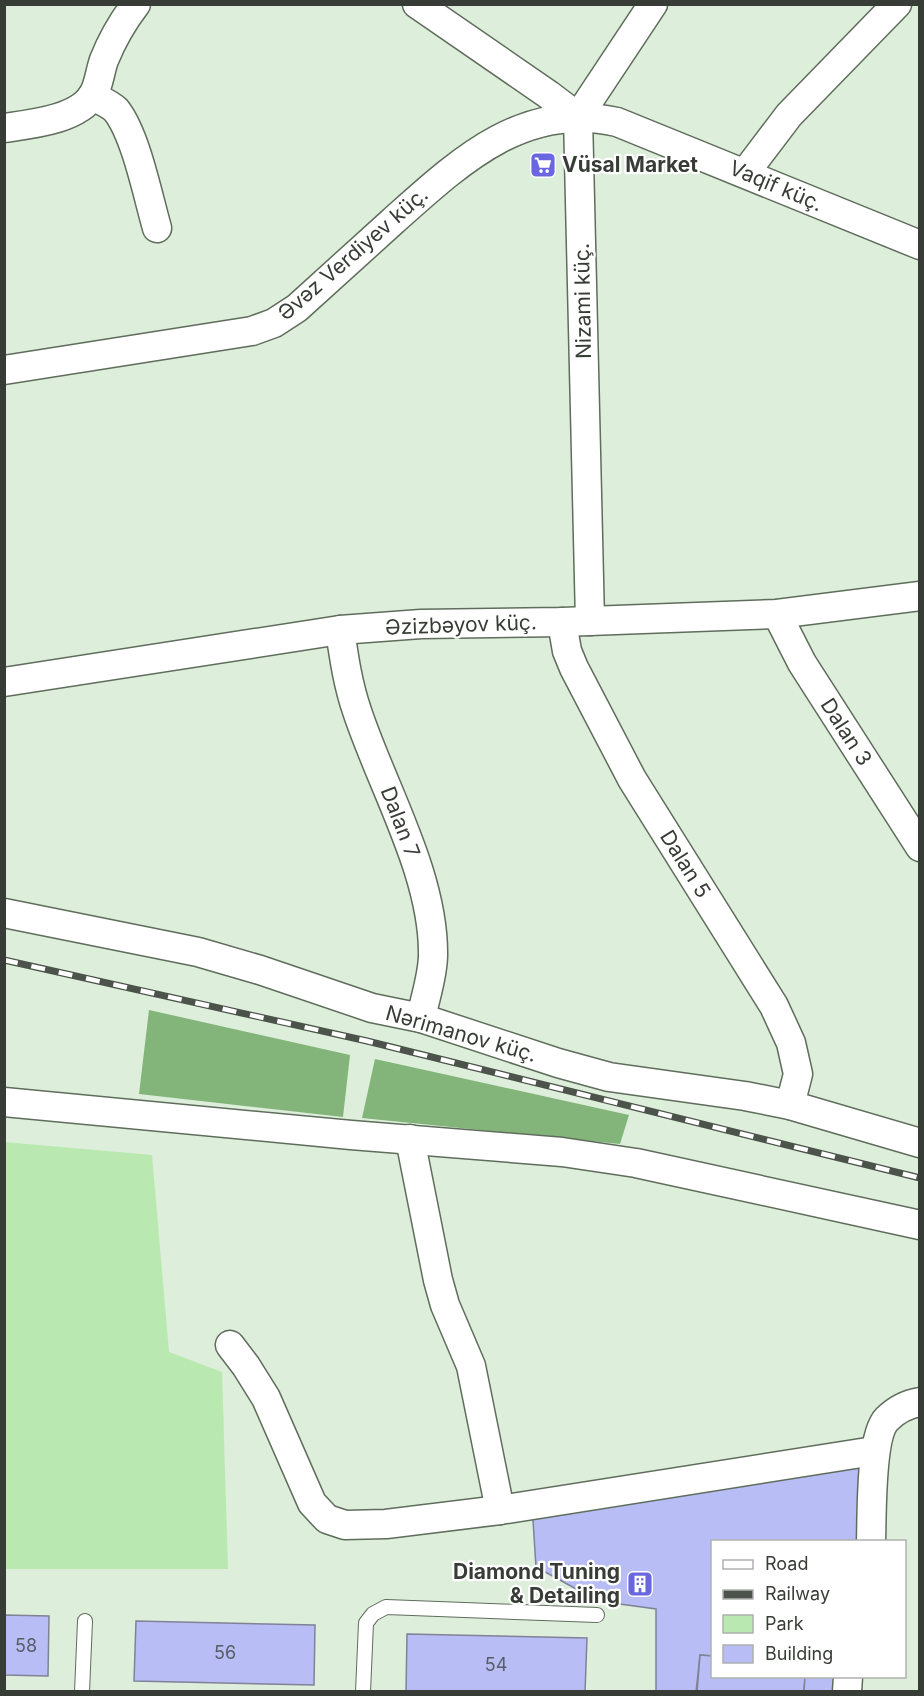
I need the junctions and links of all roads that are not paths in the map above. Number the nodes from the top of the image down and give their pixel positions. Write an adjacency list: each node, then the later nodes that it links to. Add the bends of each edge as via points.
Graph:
1 (136, 4): 5 (street, via 115,38)
2 (417, 4): 6 (street)
3 (653, 4): 6 (street)
4 (897, 4): 8 (street, via 789,115)
5 (92, 96): 7 (street, via 77,110 58,118); 9 (street, via 114,108 124,122)
6 (578, 117): 8 (street, Vaqif küç., via 616,122); 11 (street, Əvəz Verdiyev küç., via 538,122 494,140 471,155 297,308 274,322 252,331); 14 (street, Nizami küç.)
7 (4, 128)
8 (745, 173): 10 (street, Vaqif küç., via 864,224)
9 (157, 228)
10 (915, 235)
11 (4, 370)
12 (920, 596): 13 (street, Əzizbəyov küç.)
13 (777, 614): 14 (street, Əzizbəyov küç.); 18 (street, Dalan 3, via 802,663)
14 (590, 621): 15 (street, Əzizbəyov küç.)
15 (562, 622): 16 (street, Əzizbəyov küç., via 421,624); 22 (street, Dalan 5, via 574,668 632,779 774,1006 791,1043 798,1074)
16 (340, 630): 17 (street, Əzizbəyov küç.); 20 (street, Dalan 7, via 356,710 416,864 431,920 433,957)
17 (4, 682)
18 (920, 847)
19 (4, 913): 20 (street, Nərimanov küç., via 198,952 372,1008)
20 (421, 1018): 22 (street, Nərimanov küç., via 609,1077)
21 (4, 1102): 23 (street)
22 (790, 1105): 24 (street, Nərimanov küç.)
23 (410, 1139): 25 (street, via 562,1152 636,1163); 29 (street, via 438,1280 471,1366)
24 (920, 1143)
25 (920, 1225)
26 (230, 1346): 29 (street, via 266,1398 312,1503 327,1520 345,1525 386,1524)
27 (920, 1402): 28 (street, via 908,1404 885,1420)
28 (874, 1451): 29 (street); 30 (street)
29 (500, 1510)
30 (870, 1540)
31 (597, 1615): 34 (lane, via 386,1607 366,1623)
32 (85, 1621): 33 (lane)
33 (82, 1692)
34 (363, 1692)

